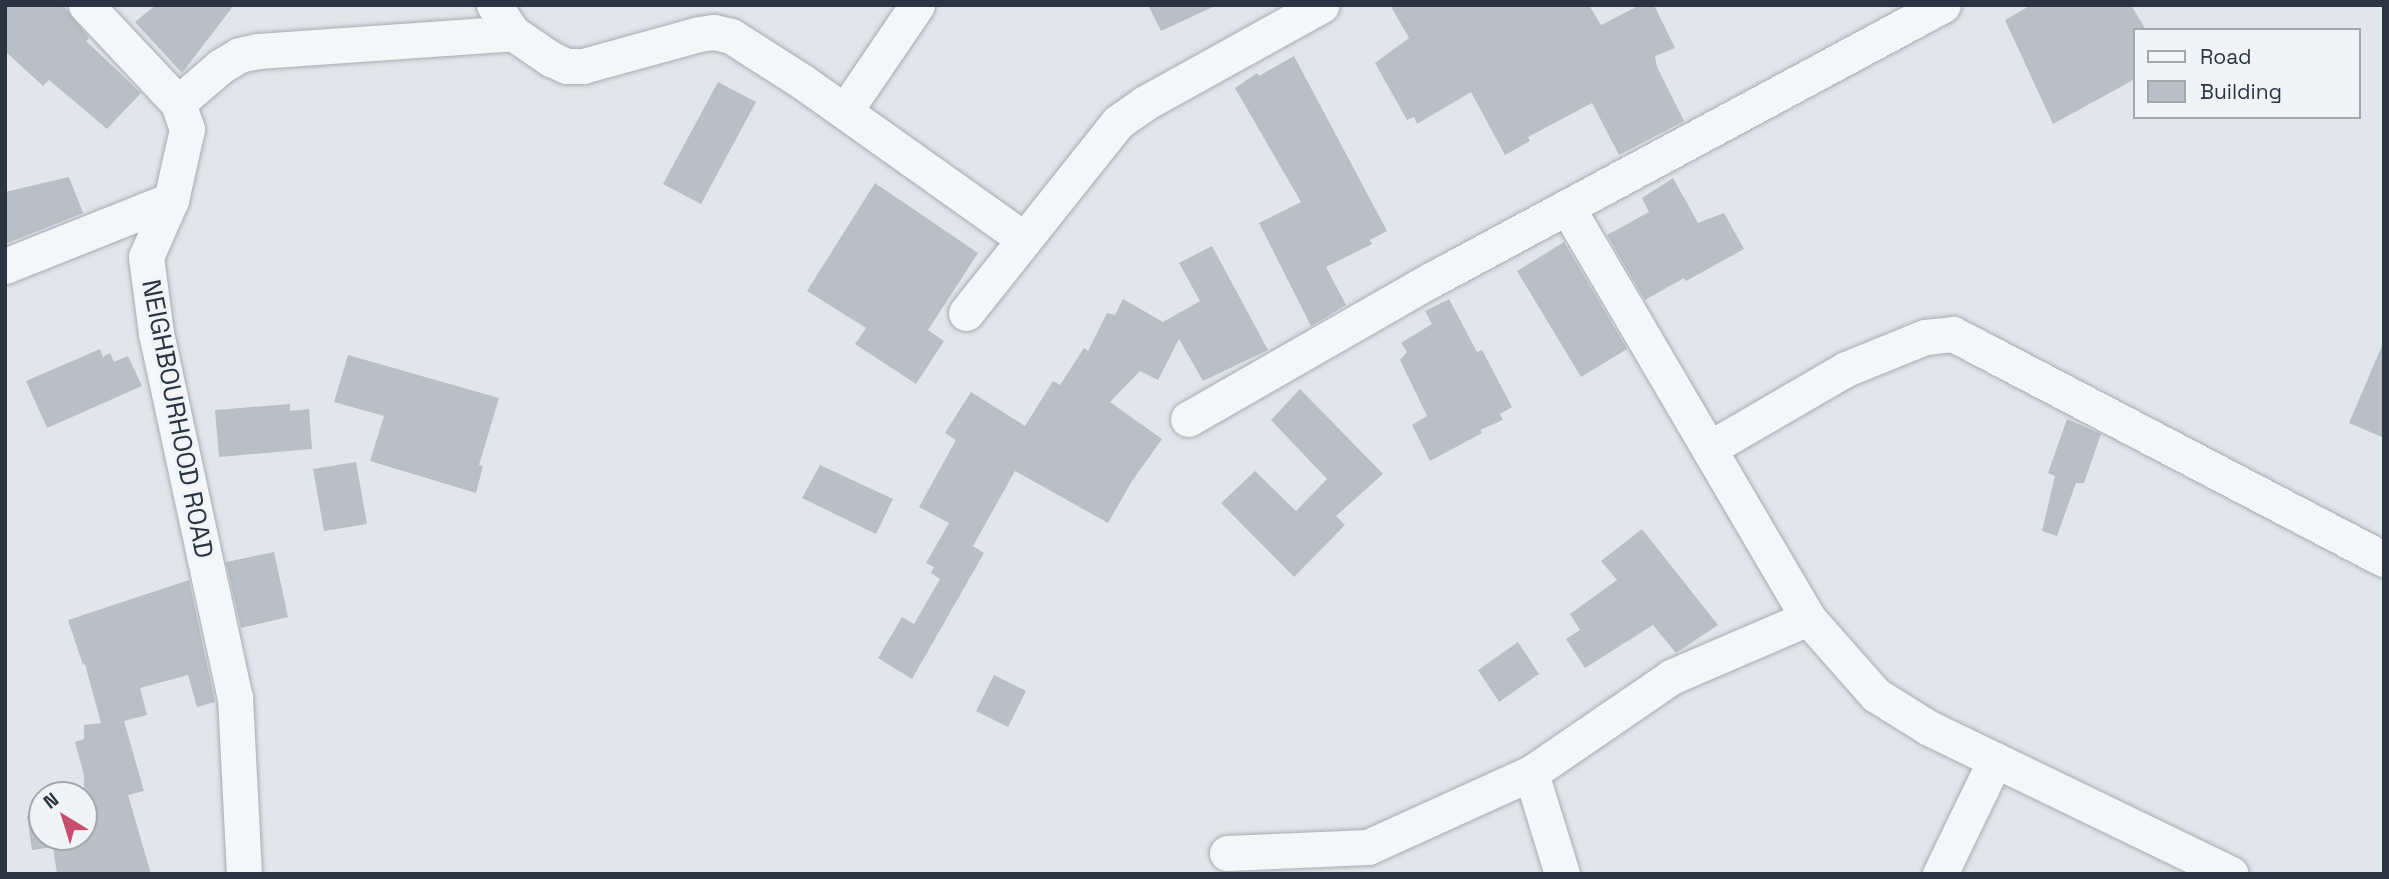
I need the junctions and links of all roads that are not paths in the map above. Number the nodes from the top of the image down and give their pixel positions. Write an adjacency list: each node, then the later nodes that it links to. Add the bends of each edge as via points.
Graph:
1 (86, 5): 6 (street)
2 (917, 5): 7 (street)
3 (1322, 5): 10 (street, via 1118,122)
4 (1943, 5): 9 (street)
5 (503, 19): 6 (street, via 239,55); 7 (street, via 551,60 567,66 583,66 699,34 731,36)
6 (178, 103): 8 (street, NEIGHBOURHOOD ROAD, via 187,129)
7 (845, 111): 10 (street)
8 (171, 200): 11 (street); 20 (street, NEIGHBOURHOOD ROAD, via 146,257 156,333 235,697)
9 (1567, 207): 13 (street); 14 (street)
10 (1024, 239): 12 (street)
11 (5, 266)
12 (966, 313)
13 (1188, 419)
14 (1710, 448): 15 (street, via 1846,369 1925,337 1953,334); 16 (street)
15 (2384, 559)
16 (1808, 618): 17 (street, via 1876,695 1929,728); 18 (street, via 1671,677)
17 (1995, 760): 22 (street); 23 (street)
18 (1531, 773): 19 (street, via 1368,847); 21 (street)
19 (1227, 853)
20 (244, 874)
21 (1562, 874)
22 (1940, 874)
23 (2231, 874)

